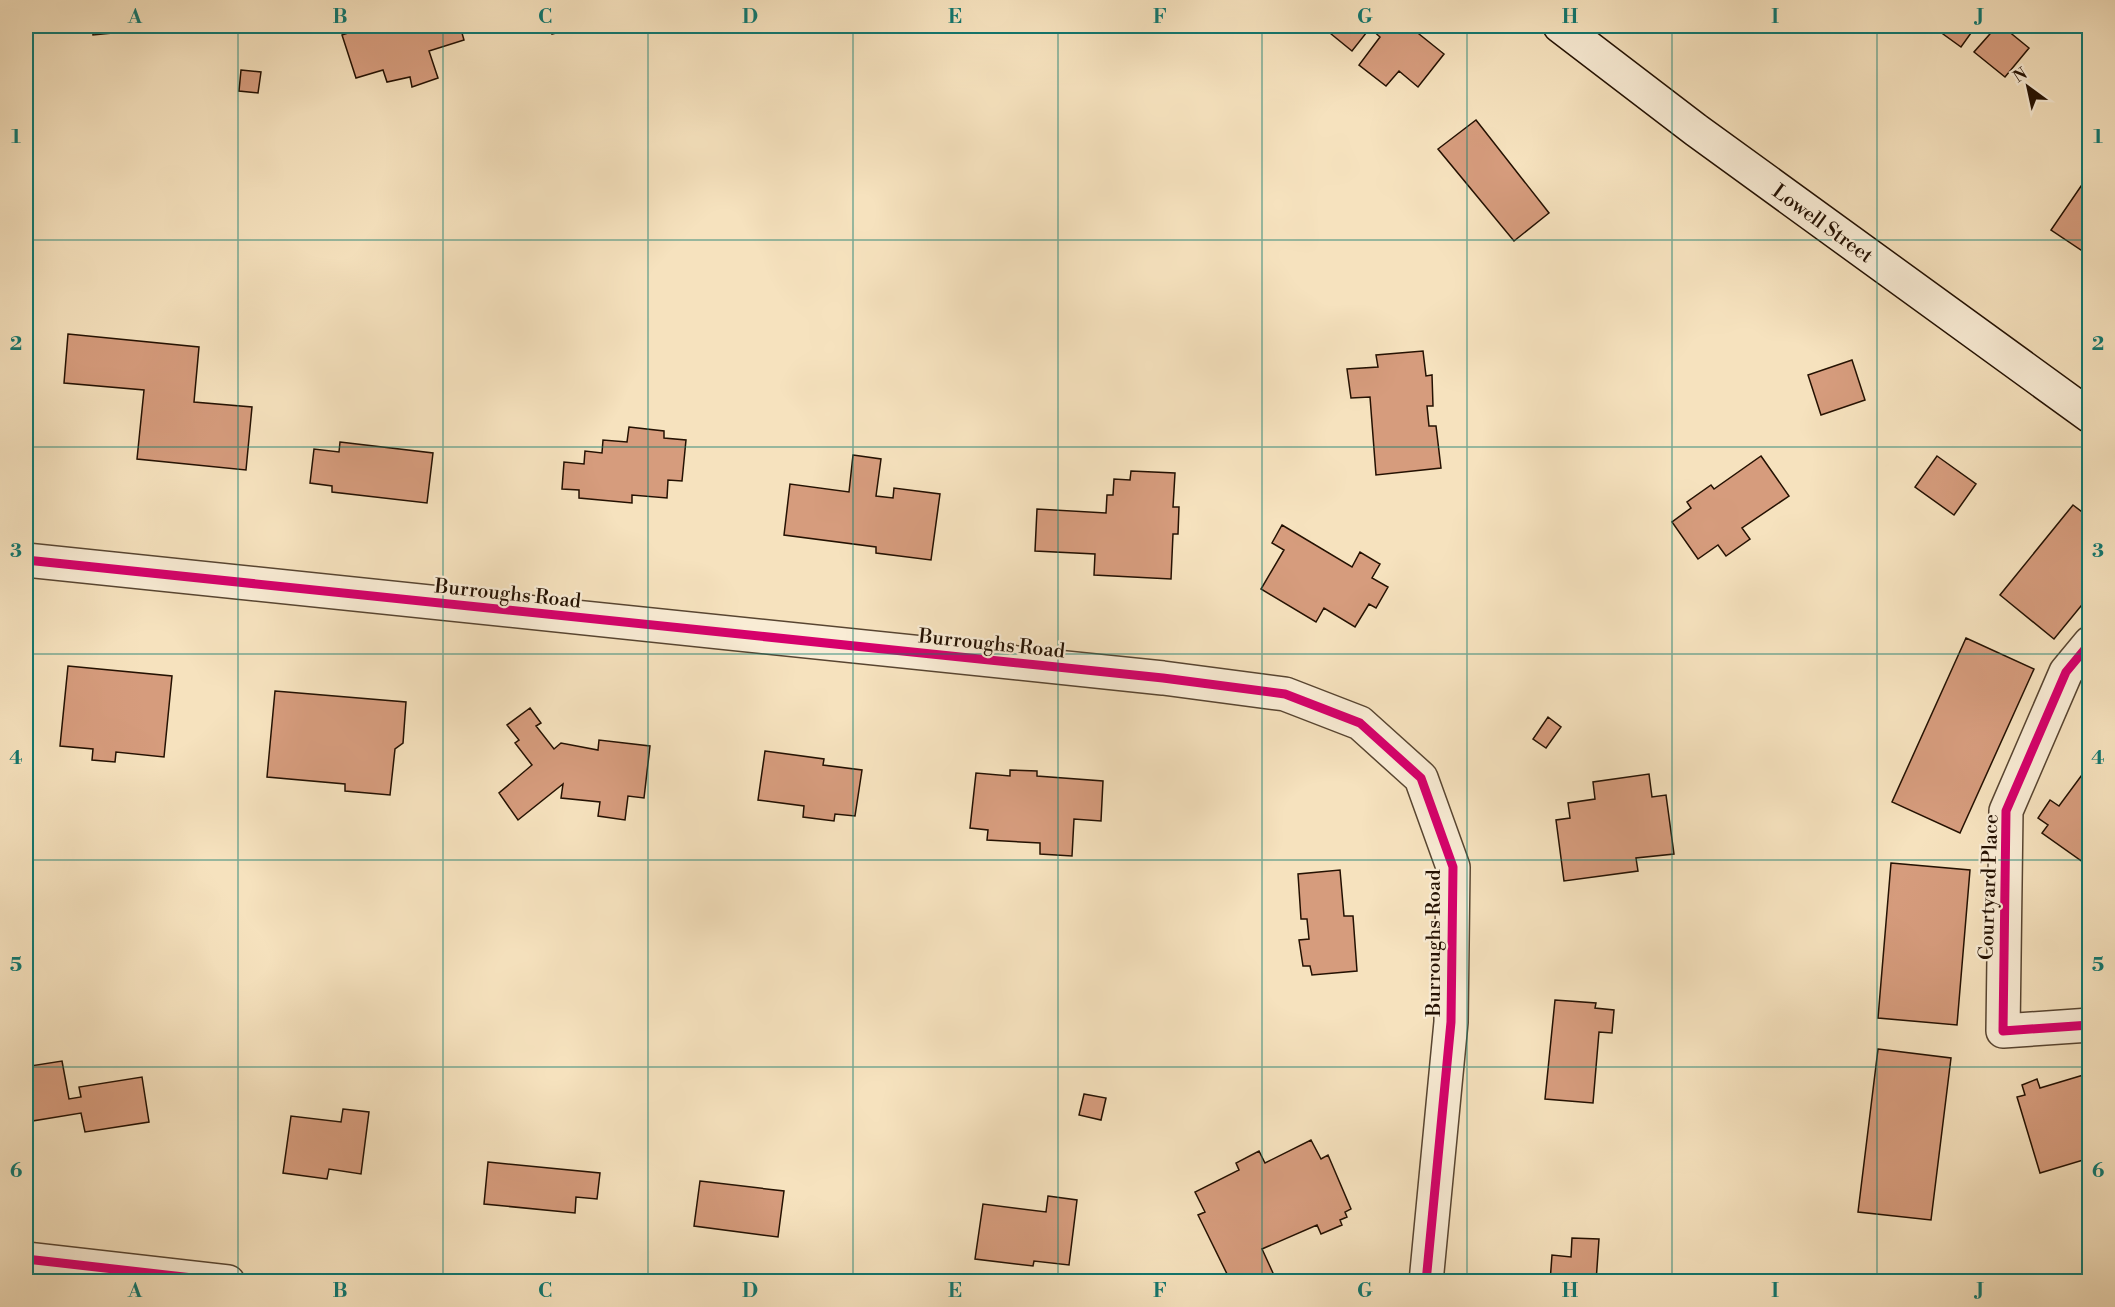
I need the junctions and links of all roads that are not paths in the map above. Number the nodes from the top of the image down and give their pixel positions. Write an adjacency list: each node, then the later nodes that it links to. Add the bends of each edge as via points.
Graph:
1 (1560, 26): 2 (street, Lowell Street, via 1696,130)
2 (2090, 416)
3 (26, 560): 8 (street, Burroughs Road, via 1163,678 1285,694 1360,723 1421,778 1453,867 1451,1022)
4 (2090, 643): 5 (street, Courtyard Place, via 2066,672 2006,811 2003,1031)
5 (2090, 1025)
6 (26, 1259): 7 (street)
7 (228, 1281)
8 (1426, 1281)

